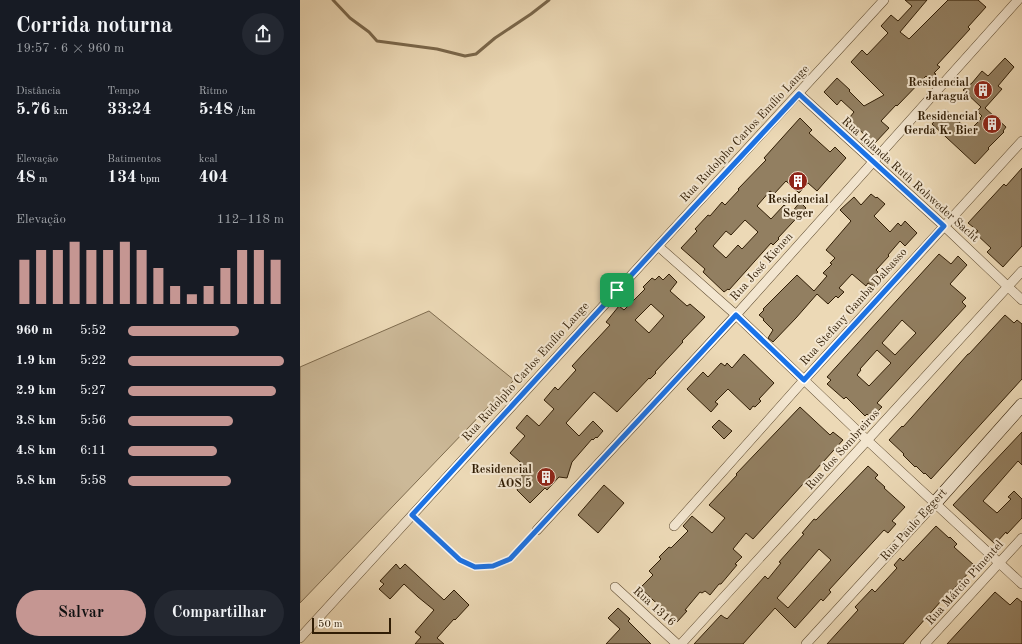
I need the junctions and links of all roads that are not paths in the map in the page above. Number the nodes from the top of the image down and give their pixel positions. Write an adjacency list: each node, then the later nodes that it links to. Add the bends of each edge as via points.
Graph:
1 (884, 0): 3 (street, Rua Rudolpho Carlos Emílio Lange)
2 (1017, 3): 5 (street, Rua José Kienen)
3 (799, 94): 5 (street, Rua Iolanda Ruth Rohweder Sacht); 7 (street, Rua Rudolpho Carlos Emílio Lange)
4 (1022, 141): 6 (street, Rua Stefany Gamba Dalsasso)
5 (873, 162): 6 (street, Rua Iolanda Ruth Rohweder Sacht); 11 (street, Rua José Kienen)
6 (944, 226): 9 (street, Rua Iolanda Ruth Rohweder Sacht); 12 (street, Rua Stefany Gamba Dalsasso)
7 (658, 246): 11 (street); 22 (street, Rua Rudolpho Carlos Emílio Lange)
8 (1022, 272): 9 (street, Rua dos Sombreiros)
9 (1008, 287): 10 (street, Rua Iolanda Ruth Rohweder Sacht); 14 (street, Rua dos Sombreiros)
10 (1022, 300)
11 (736, 315): 12 (street); 17 (street, Rua José Kienen)
12 (804, 380): 14 (street); 16 (street, Rua Stefany Gamba Dalsasso)
13 (1022, 405): 15 (street, Rua Paulo Eggert)
14 (868, 441): 15 (street); 24 (street, Rua dos Sombreiros)
15 (935, 503): 19 (street); 25 (street, Rua Paulo Eggert)
16 (674, 526)
17 (537, 530)
18 (1022, 538): 19 (street, Rua Márcio Pimentel)
19 (999, 563): 20 (street); 26 (street, Rua Márcio Pimentel)
20 (1022, 584)
21 (615, 587): 23 (street, Rua 1316)
22 (300, 638)
23 (677, 644)
24 (682, 644)
25 (806, 644)
26 (925, 644)

